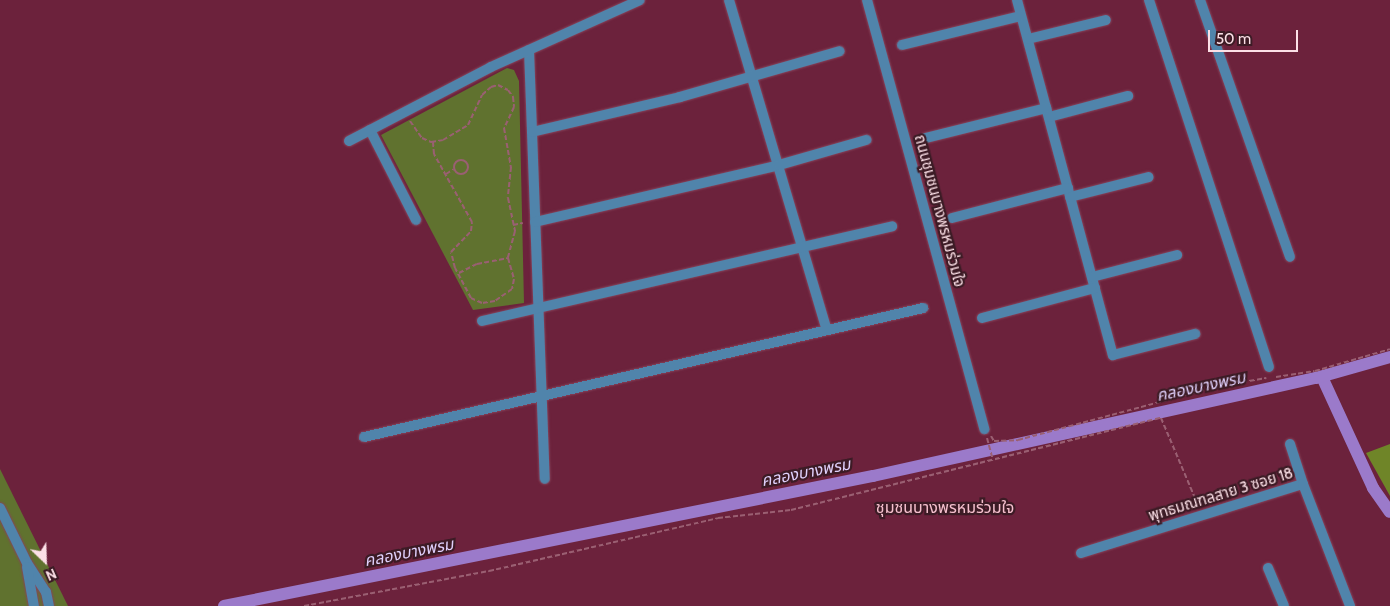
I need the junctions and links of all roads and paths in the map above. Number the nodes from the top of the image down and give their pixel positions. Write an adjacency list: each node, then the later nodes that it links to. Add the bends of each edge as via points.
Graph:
1 (640, 0): 11 (street)
2 (729, 0): 13 (street)
3 (867, 0): 47 (street, ถนนชุมชนบางพรหมร่วมใจ)
4 (1017, 0): 7 (street)
5 (1149, 0): 45 (street)
6 (1200, 0): 34 (street)
7 (1022, 16): 9 (street); 10 (street)
8 (1106, 20): 9 (street)
9 (1028, 39): 16 (street)
10 (902, 45)
11 (529, 50): 15 (street); 18 (street)
12 (840, 51): 13 (street)
13 (752, 76): 18 (street); 23 (street)
14 (1128, 96): 16 (street)
15 (405, 112): 17 (street); 22 (path, via 422,138)
16 (1048, 113): 19 (street); 27 (street)
17 (370, 130): 21 (street); 29 (street)
18 (532, 132): 30 (street)
19 (926, 138)
20 (866, 140): 23 (street)
21 (349, 141)
22 (433, 142): 25 (path, via 434,154); 35 (path, via 455,135 468,125 482,94 491,87 508,90 514,107 504,128 504,138 510,167 508,198 515,231)
23 (780, 165): 30 (street); 32 (street)
24 (454, 170): 24 (path, via 460,160 468,166 464,174); 25 (path)
25 (446, 174): 36 (path, via 472,222 471,231 451,252)
26 (1149, 177): 27 (street)
27 (1069, 192): 28 (street); 37 (street)
28 (952, 218)
29 (416, 220)
30 (535, 222): 38 (street)
31 (892, 226): 32 (street)
32 (803, 246): 38 (street); 42 (street)
33 (1177, 255): 37 (street)
34 (1290, 257)
35 (508, 258): 36 (path, via 476,264); 36 (path, via 514,278 512,289 495,301 482,303 471,298)
36 (458, 274)
37 (1093, 282): 40 (street); 43 (street, via 1113,355)
38 (538, 308): 41 (street); 46 (street)
39 (924, 308): 42 (street)
40 (982, 318)
41 (482, 321)
42 (827, 330): 46 (street)
43 (1196, 334)
44 (1390, 349): 50 (path, via 1315,370 1220,386 1018,440)
45 (1269, 367)
46 (542, 396): 48 (street); 53 (street)
47 (984, 429)
48 (364, 438)
49 (988, 441): 52 (path)
50 (994, 441)
51 (1290, 444): 54 (street)
52 (993, 461): 56 (path, via 1161,418); 62 (path, via 791,510 718,518 489,572)
53 (545, 480)
54 (1302, 484): 56 (street, พุทธมณฑลสาย 3 ซอย 18); 64 (street, พุทธมณฑลสาย 3 ซอย 18)
55 (0, 508): 58 (street)
56 (1202, 516): 57 (street, พุทธมณฑลสาย 3 ซอย 18)
57 (1082, 553)
58 (27, 563): 60 (street); 61 (street, via 46,592)
59 (1268, 568): 63 (street)
60 (34, 606)
61 (49, 606)
62 (304, 606)
63 (1284, 606)
64 (1350, 606)

